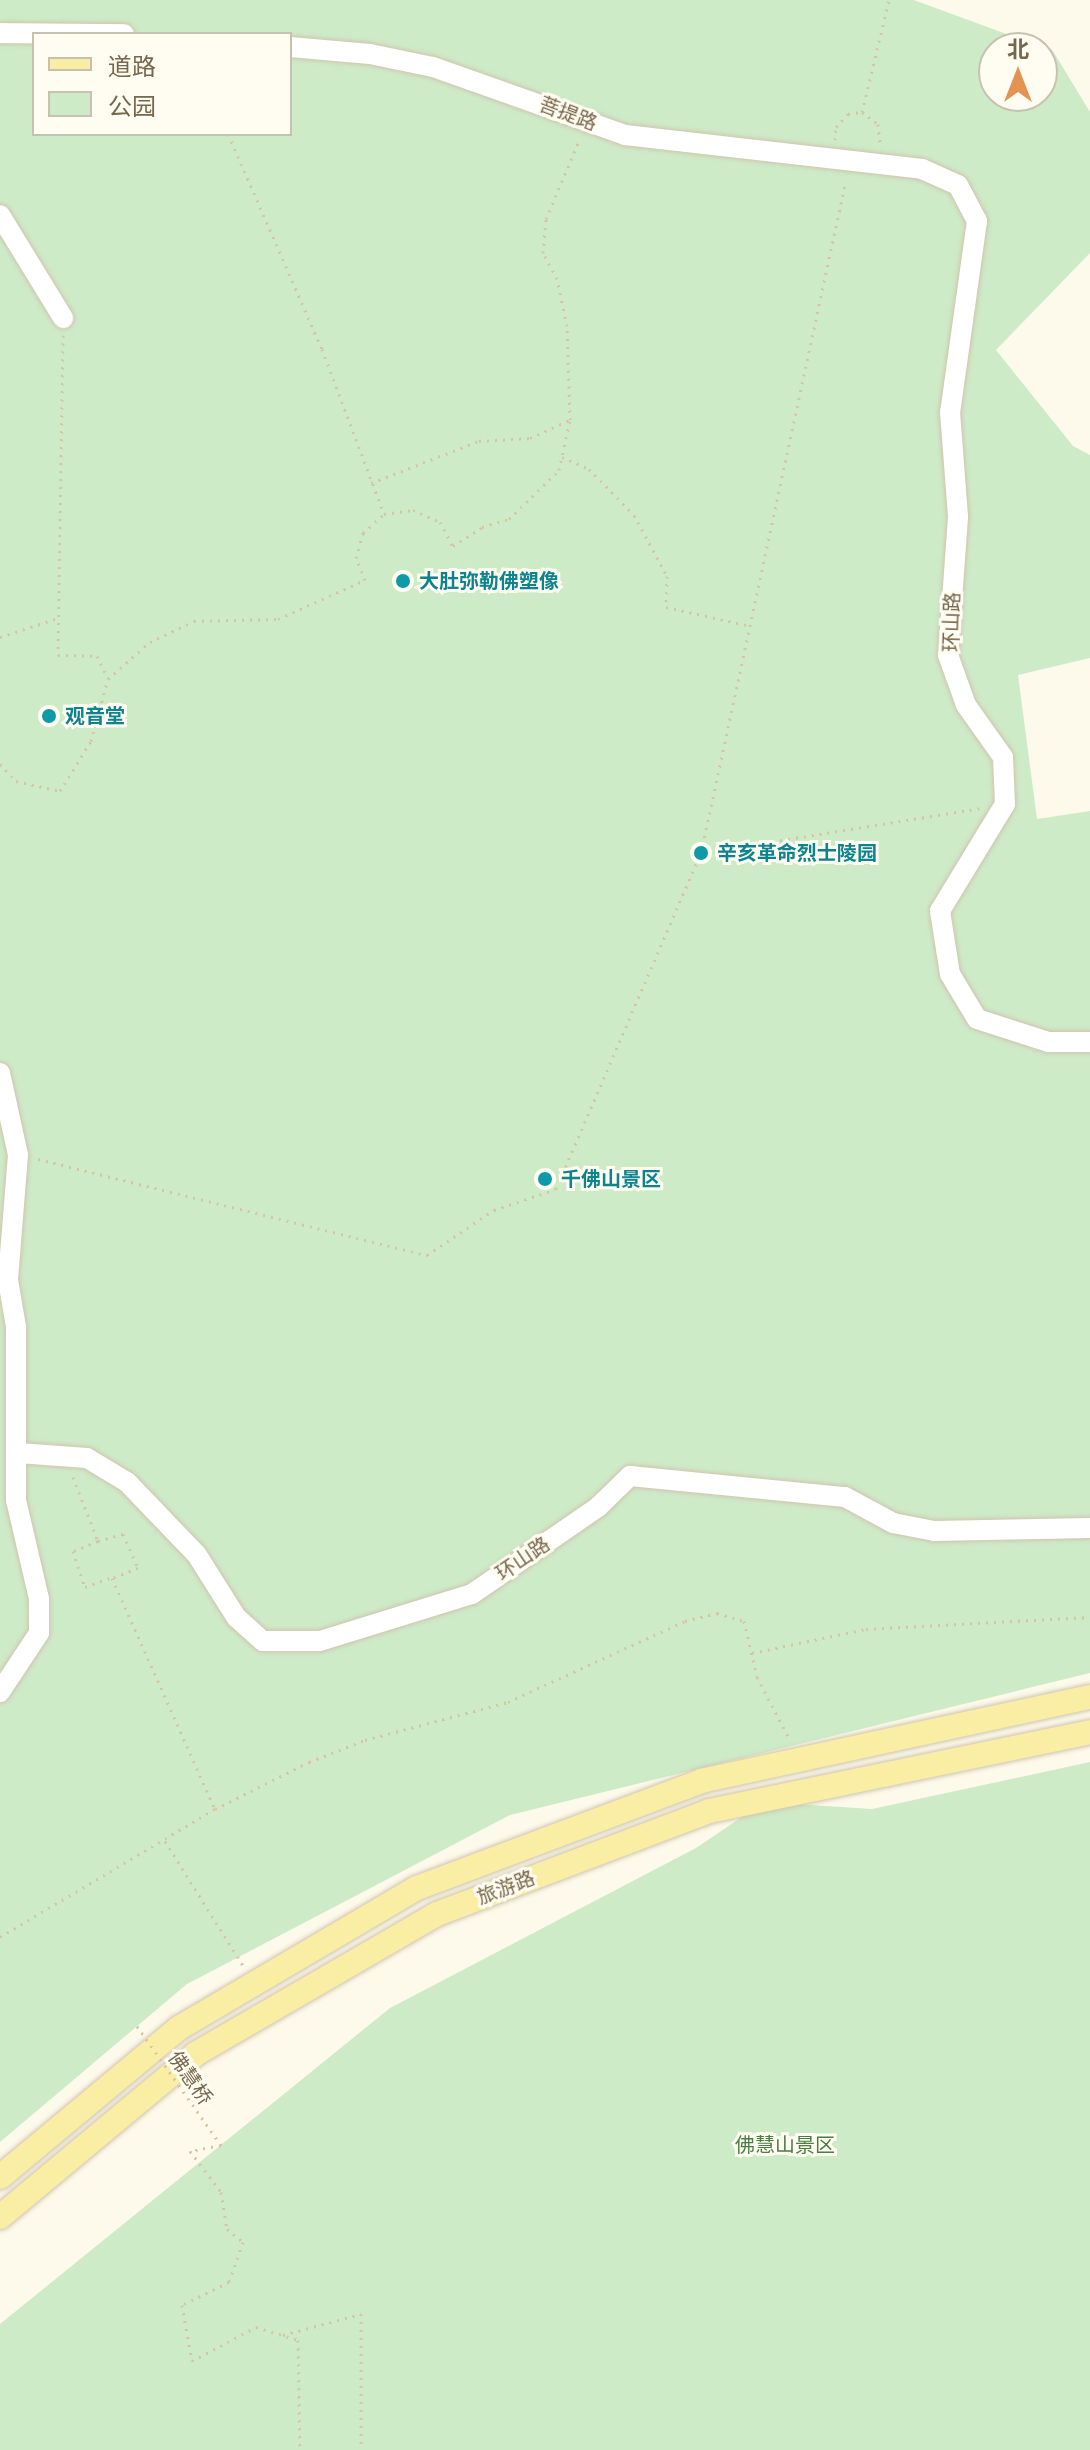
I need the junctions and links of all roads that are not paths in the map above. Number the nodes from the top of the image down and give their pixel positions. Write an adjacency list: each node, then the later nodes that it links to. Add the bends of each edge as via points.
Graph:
1 (0, 33): 2 (lane)
2 (32, 33)
3 (292, 47): 4 (lane, 菩提路, via 370,54 433,67 586,122 688,146 772,148)
4 (851, 161): 7 (lane, 环山路, via 922,169 958,185 977,221 950,412 958,517 948,655 966,705 1003,757 1005,804 940,911 950,974 977,1019 1048,1042)
5 (0, 215): 6 (lane)
6 (63, 318)
7 (1090, 1042)
8 (0, 1073): 9 (lane, via 18,1155 8,1280 16,1327)
9 (18, 1453): 10 (lane, 环山路, via 87,1458 127,1482 197,1555 236,1617 263,1641 320,1641 472,1594 598,1507 630,1476 845,1497 893,1523 934,1531); 11 (lane, via 16,1500 39,1599 39,1633)
10 (1090, 1528)
11 (0, 1692)
12 (1090, 1697): 14 (main road, 旅游路, via 701,1781 417,1888 179,2028)
13 (1090, 1732): 15 (main road, 旅游路, via 709,1811 437,1914 197,2053)
14 (0, 2177)
15 (0, 2217)

